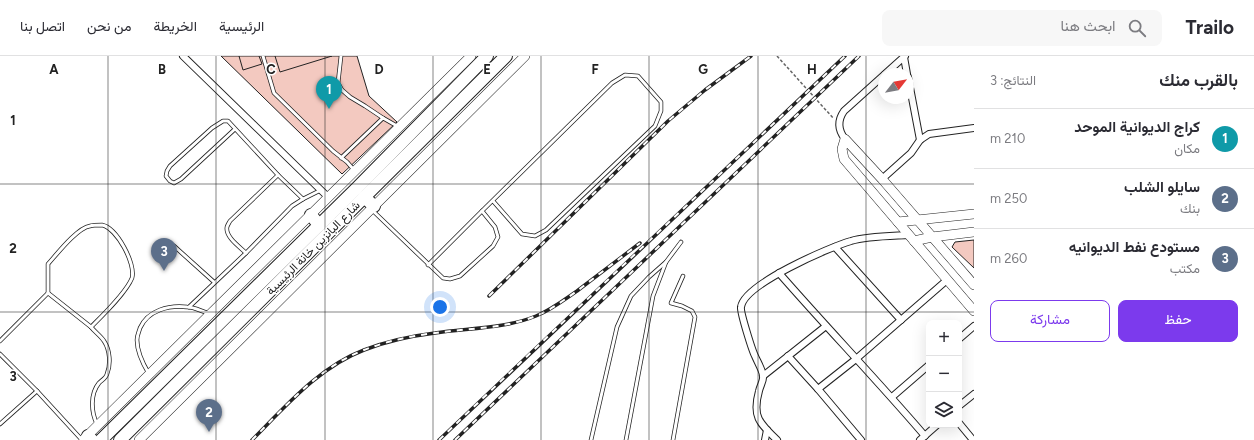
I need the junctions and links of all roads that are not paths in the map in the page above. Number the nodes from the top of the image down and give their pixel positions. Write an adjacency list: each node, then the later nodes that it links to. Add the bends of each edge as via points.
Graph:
1 (183, 56): 22 (street)
2 (264, 56): 18 (lane, via 274,94)
3 (341, 56): 12 (lane, via 338,83 342,90)
4 (506, 56): 24 (highway, شارع البانزين خانة الرئيسية)
5 (525, 56): 27 (main road)
6 (904, 56): 8 (street); 9 (street)
7 (477, 58): 13 (main road); 33 (highway, شارع البانزين خانة الرئيسية)
8 (891, 68)
9 (906, 68)
10 (878, 80): 16 (street, via 841,115 839,125)
11 (913, 104): 17 (street)
12 (383, 118): 13 (lane); 18 (lane)
13 (399, 127): 19 (main road)
14 (974, 128): 17 (street, via 928,134)
15 (235, 129): 15 (lane, via 228,121 223,121 212,128 170,166 166,176 174,183 181,180); 20 (lane)
16 (845, 139): 21 (main road); 32 (main road, via 842,149 844,159)
17 (920, 140): 21 (street)
18 (341, 158): 19 (lane)
19 (355, 171): 23 (main road)
20 (278, 175): 25 (lane); 40 (lane, via 230,220 227,227 231,239)
21 (882, 179): 31 (main road)
22 (321, 190): 23 (street); 25 (lane)
23 (328, 197): 30 (main road)
24 (364, 197): 27 (highway); 77 (highway, شارع البانزين خانة الرئيسية)
25 (303, 199): 40 (lane, via 292,206)
26 (493, 201): 26 (lane, via 612,83 624,75 638,76 661,102 661,111 655,126 546,230 535,236 522,234); 28 (lane)
27 (372, 208): 42 (lane); 78 (main road)
28 (482, 211): 42 (lane); 42 (lane, via 497,232 498,238 493,246 460,276 450,279 443,278)
29 (974, 214): 31 (main road)
30 (311, 215): 33 (highway); 51 (main road)
31 (917, 219): 32 (main road); 35 (main road)
32 (898, 222): 36 (main road)
33 (320, 225): 76 (highway, شارع البانزين خانة الرئيسية)
34 (974, 232): 35 (main road)
35 (932, 237): 36 (main road); 47 (main road)
36 (911, 238): 39 (street, via 852,240); 45 (main road)
37 (681, 242): 41 (lane)
38 (174, 246): 46 (lane)
39 (835, 247): 43 (street); 52 (street)
40 (246, 254): 46 (lane)
41 (666, 262): 79 (lane, via 631,296 617,327); 80 (lane, via 653,296)
42 (428, 265)
43 (779, 273): 53 (street); 63 (street, via 749,293 741,305 754,354)
44 (683, 276): 81 (lane, via 671,303 692,310 695,317)
45 (948, 280): 50 (main road); 52 (street)
46 (214, 282): 49 (lane)
47 (974, 285)
48 (48, 293): 55 (lane); 55 (lane, via 48,264 80,230 103,225 115,233 124,246 132,266 132,277 126,289); 57 (lane)
49 (189, 306): 51 (lane); 62 (lane, via 167,307 150,315 142,324 137,341)
50 (974, 311)
51 (211, 314): 62 (main road)
52 (901, 320): 60 (street)
53 (826, 326): 59 (street); 60 (street)
54 (974, 326): 56 (street)
55 (91, 327): 70 (lane, via 104,341 109,353 107,376 94,392 94,417)
56 (962, 336)
57 (0, 341)
58 (0, 354): 65 (lane)
59 (788, 356): 63 (street); 64 (street)
60 (856, 359): 64 (street); 67 (street)
61 (926, 368): 67 (street)
62 (149, 376): 70 (main road)
63 (763, 376): 73 (street, via 756,404 757,418)
64 (818, 389): 84 (street)
65 (37, 391): 69 (lane); 75 (lane)
66 (974, 394): 68 (street)
67 (892, 397): 74 (street)
68 (962, 404)
69 (0, 424)
70 (98, 425): 75 (main road)
71 (962, 427): 85 (street)
72 (934, 428): 74 (street)
73 (767, 430): 82 (street); 83 (street)
74 (923, 438)
75 (87, 439)
76 (101, 440)
77 (120, 440)
78 (139, 440)
79 (591, 440)
80 (626, 440)
81 (672, 440)
82 (765, 440)
83 (777, 440)
84 (861, 440)
85 (973, 440)

